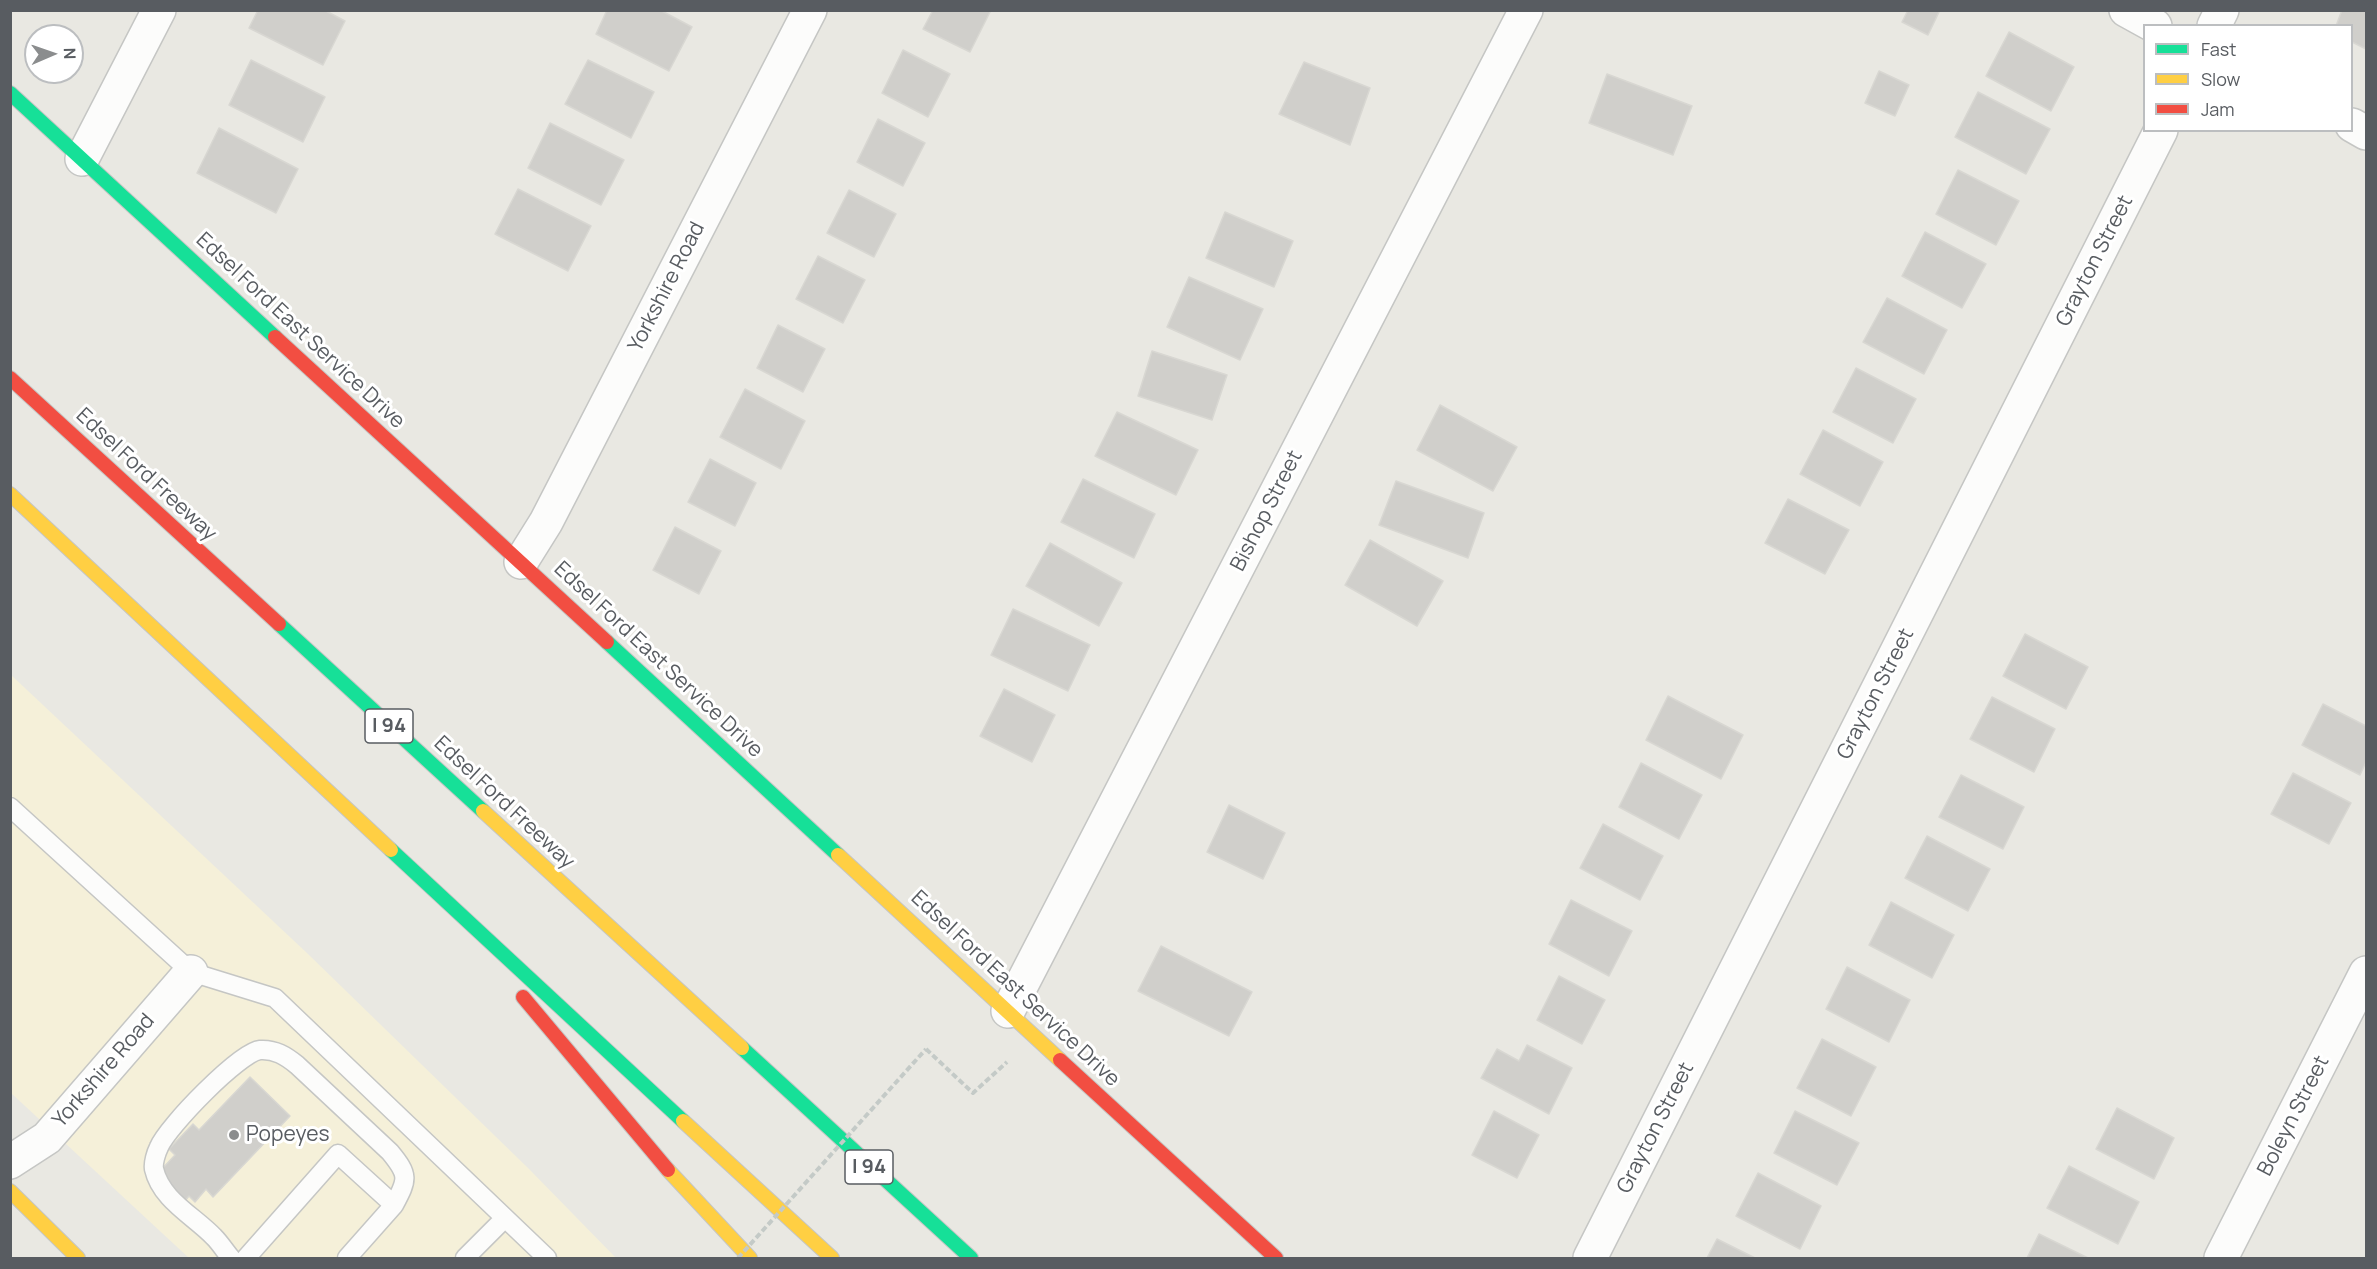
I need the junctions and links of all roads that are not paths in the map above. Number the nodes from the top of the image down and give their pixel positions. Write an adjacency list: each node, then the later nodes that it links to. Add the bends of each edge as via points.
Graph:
1 (159, 10): 12 (street)
2 (810, 10): 15 (street, Yorkshire Road, via 551,514)
3 (1526, 10): 20 (street, Bishop Street)
4 (2126, 10): 6 (street)
5 (2222, 10): 7 (street)
6 (2151, 24)
7 (2215, 24)
8 (10, 93): 12 (main road, Edsel Ford East Service Drive)
9 (2353, 126): 11 (street)
10 (2160, 132): 37 (street, Grayton Street)
11 (2367, 133)
12 (82, 159): 15 (main road, Edsel Ford East Service Drive)
13 (10, 378): 35 (main road, Edsel Ford Freeway / I 94)
14 (10, 494): 17 (main road)
15 (521, 562): 20 (main road, Edsel Ford East Service Drive)
16 (10, 807): 18 (lane)
17 (438, 894): 33 (main road, via 664,1166); 34 (main road)
18 (190, 972): 21 (lane, via 274,998); 23 (street, Yorkshire Road, via 47,1137)
19 (2367, 973): 38 (street, Boleyn Street)
20 (1008, 1011): 36 (main road, Edsel Ford East Service Drive)
21 (383, 1102): 22 (lane); 26 (lane)
22 (362, 1125): 25 (lane, via 390,1152 406,1175 405,1186); 28 (lane, via 283,1054 258,1050 242,1058 177,1121 159,1146 153,1166 159,1184)
23 (10, 1162)
24 (10, 1191): 27 (main road)
25 (394, 1205): 29 (lane, via 338,1154); 30 (lane)
26 (505, 1218): 31 (lane); 32 (lane)
27 (78, 1258)
28 (231, 1258)
29 (246, 1258)
30 (347, 1258)
31 (465, 1258)
32 (547, 1258)
33 (750, 1258)
34 (832, 1258)
35 (971, 1258)
36 (1276, 1258)
37 (1590, 1258)
38 (2221, 1258)

